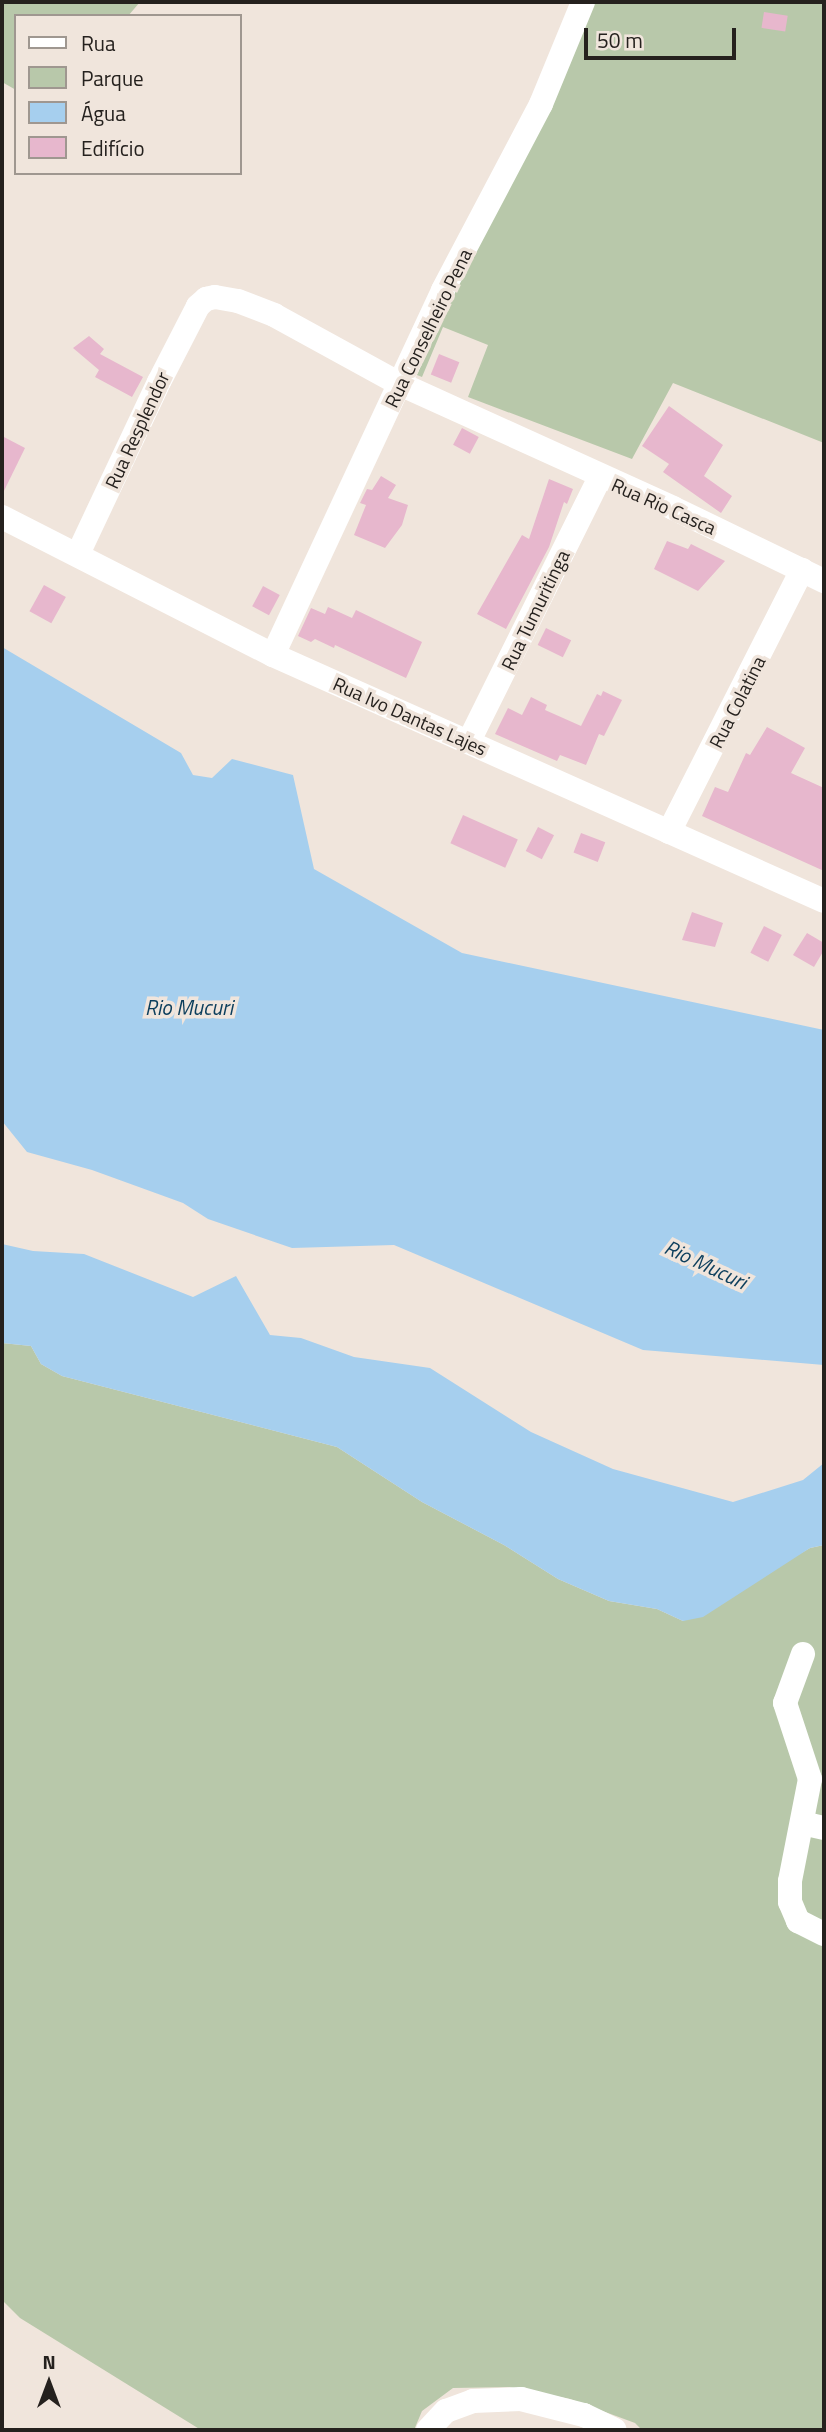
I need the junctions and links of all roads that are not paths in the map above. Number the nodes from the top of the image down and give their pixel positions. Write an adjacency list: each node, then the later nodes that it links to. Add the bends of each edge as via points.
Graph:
1 (583, 2): 3 (street, Rua Conselheiro Pena, via 541,104 443,290)
2 (198, 306): 3 (street, Rua Rio Casca, via 215,297 238,301); 6 (street, Rua Resplendor)
3 (400, 384): 4 (street, Rua Rio Casca); 9 (street, Rua Conselheiro Pena)
4 (600, 477): 7 (street, Rua Rio Casca); 10 (street, Rua Tumuritinga)
5 (2, 517): 6 (street, Rua Ivo Dantas Lajes)
6 (78, 554): 9 (street, Rua Ivo Dantas Lajes)
7 (802, 570): 8 (street, Rua Rio Casca); 11 (street, Rua Colatina)
8 (824, 582)
9 (272, 655): 10 (street, Rua Ivo Dantas Lajes)
10 (469, 741): 11 (street, Rua Ivo Dantas Lajes)
11 (669, 832): 12 (street, Rua Ivo Dantas Lajes)
12 (824, 901)
13 (803, 1654): 14 (street, via 785,1703)
14 (817, 1770): 15 (street)
15 (813, 1826): 16 (street, via 790,1881 790,1902 798,1921)
16 (824, 1934)
17 (428, 2430): 18 (street, via 446,2411 473,2401 521,2399 584,2415)
18 (615, 2430)

